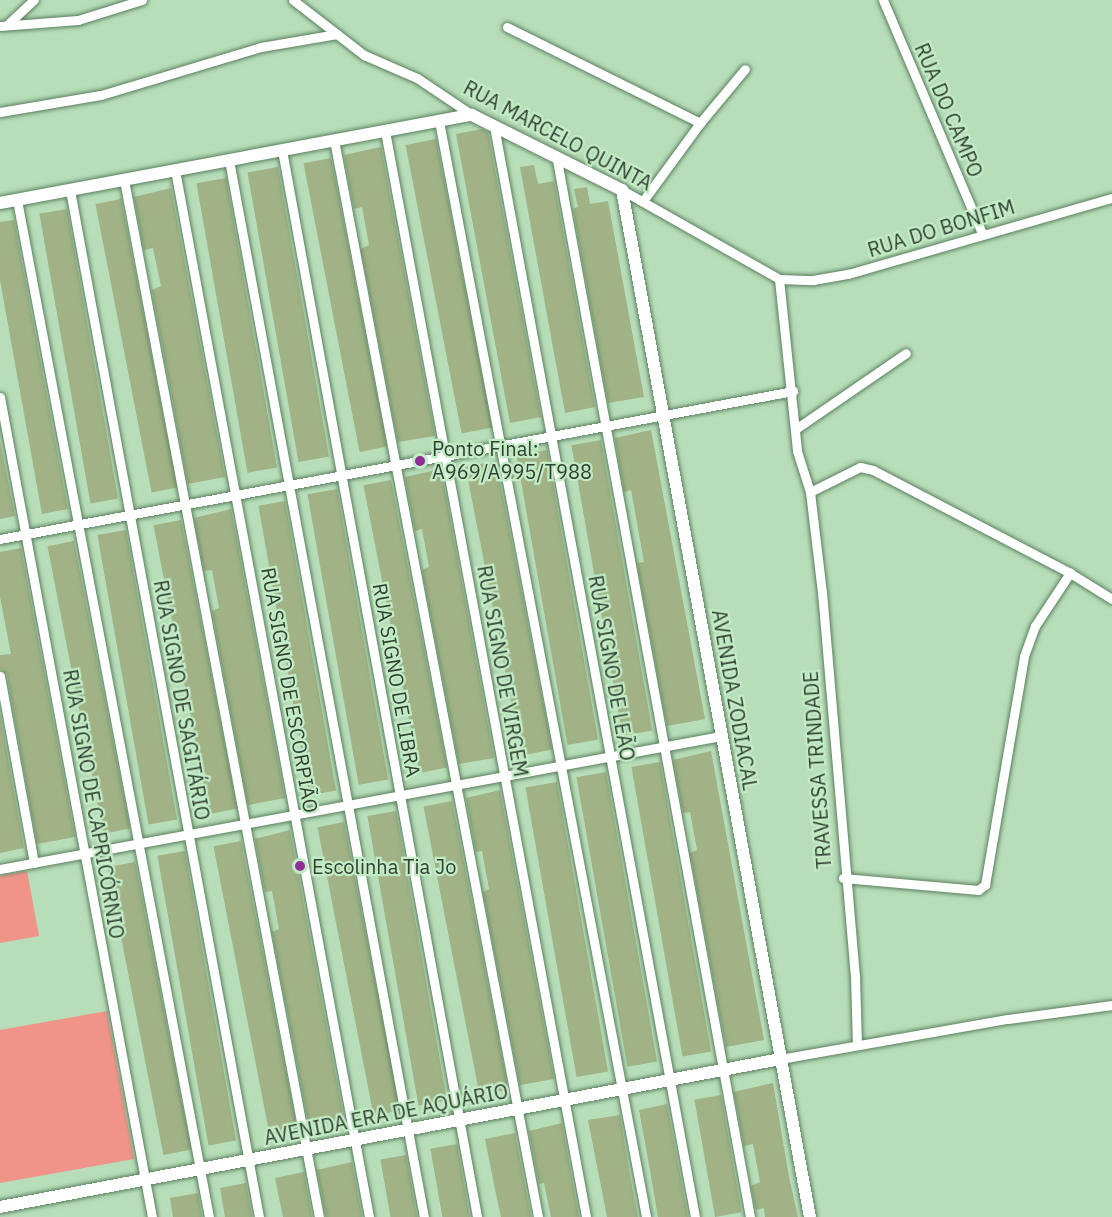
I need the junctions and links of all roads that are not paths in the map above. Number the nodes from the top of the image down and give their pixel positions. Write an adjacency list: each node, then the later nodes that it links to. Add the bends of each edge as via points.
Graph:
1 (34, 0): 5 (street)
2 (142, 0): 5 (street, via 78,20)
3 (293, 0): 7 (street, RUA MARCELO QUINTA)
4 (882, 0): 27 (street, RUA DO CAMPO)
5 (4, 24)
6 (507, 27): 12 (street)
7 (337, 34): 9 (street, via 261,47 101,95); 10 (street, RUA MARCELO QUINTA, via 364,55 417,78)
8 (745, 69): 12 (street)
9 (0, 112)
10 (472, 115): 11 (street); 13 (street, RUA MARCELO QUINTA)
11 (439, 121): 14 (street); 36 (street)
12 (700, 123): 25 (street)
13 (494, 126): 18 (street, RUA MARCELO QUINTA); 35 (street, RUA SIGNO DE LEÃO)
14 (385, 131): 15 (street); 37 (street, RUA SIGNO DE VIRGEM)
15 (334, 140): 16 (street); 38 (street)
16 (282, 150): 17 (street); 39 (street, RUA SIGNO DE LIBRA)
17 (229, 160): 19 (street); 40 (street)
18 (557, 160): 22 (street, RUA MARCELO QUINTA); 33 (street)
19 (175, 170): 20 (street); 42 (street, RUA SIGNO DE ESCORPIÃO)
20 (124, 180): 21 (street); 43 (street)
21 (70, 190): 24 (street); 44 (street, RUA SIGNO DE SAGITÁRIO)
22 (622, 190): 25 (street, RUA MARCELO QUINTA); 32 (street, AVENIDA ZODIACAL)
23 (1112, 198): 27 (street, RUA DO BONFIM)
24 (17, 200): 26 (street); 45 (street)
25 (643, 201): 28 (street, RUA MARCELO QUINTA)
26 (0, 203)
27 (982, 233): 28 (street, RUA DO BONFIM, via 848,274 813,280)
28 (779, 279): 30 (street, TRAVESSA TRINDADE)
29 (906, 353): 34 (street)
30 (793, 391): 32 (street); 34 (street, TRAVESSA TRINDADE)
31 (0, 397): 46 (street, RUA SIGNO DE CAPRICÓRNIO)
32 (663, 415): 33 (street); 51 (street, AVENIDA ZODIACAL)
33 (605, 426): 35 (street); 52 (street)
34 (797, 428): 41 (street, TRAVESSA TRINDADE, via 800,471)
35 (551, 436): 36 (street); 53 (street, RUA SIGNO DE LEÃO)
36 (501, 446): 37 (street); 54 (street)
37 (445, 456): 38 (street); 55 (street, RUA SIGNO DE VIRGEM)
38 (396, 465): 39 (street); 56 (street)
39 (341, 475): 40 (street); 57 (street, RUA SIGNO DE LIBRA)
40 (289, 485): 42 (street); 58 (street)
41 (810, 492): 48 (street, via 860,467 873,470); 66 (street, TRAVESSA TRINDADE, via 822,592)
42 (235, 495): 43 (street); 59 (street, RUA SIGNO DE ESCORPIÃO)
43 (185, 505): 44 (street); 60 (street)
44 (130, 515): 45 (street); 61 (street, RUA SIGNO DE SAGITÁRIO)
45 (78, 525): 46 (street); 62 (street)
46 (26, 535): 47 (street); 63 (street, RUA SIGNO DE CAPRICÓRNIO)
47 (0, 539)
48 (1070, 573): 49 (street); 66 (street, via 1035,626 1024,656 987,881 978,890)
49 (1112, 599)
50 (0, 676): 64 (street)
51 (721, 736): 52 (street); 69 (street, AVENIDA ZODIACAL)
52 (664, 746): 53 (street); 70 (street)
53 (610, 756): 54 (street); 71 (street, RUA SIGNO DE LEÃO)
54 (561, 765): 55 (street); 72 (street)
55 (504, 776): 56 (street); 73 (street, RUA SIGNO DE VIRGEM)
56 (456, 785): 57 (street); 74 (street)
57 (400, 795): 58 (street); 75 (street, RUA SIGNO DE LIBRA)
58 (348, 805): 59 (street); 76 (street)
59 (294, 815): 60 (street); 77 (street, RUA SIGNO DE ESCORPIÃO)
60 (245, 824): 61 (street); 78 (street)
61 (189, 834): 62 (street); 79 (street, RUA SIGNO DE SAGITÁRIO)
62 (138, 844): 63 (street); 80 (street)
63 (84, 854): 64 (street); 81 (street, RUA SIGNO DE CAPRICÓRNIO)
64 (34, 863): 65 (street)
65 (0, 869)
66 (843, 878): 68 (street, TRAVESSA TRINDADE, via 855,975)
67 (1112, 1005): 68 (street)
68 (857, 1045): 69 (street)
69 (780, 1059): 70 (street, AVENIDA ERA DE AQUÁRIO); 95 (street, AVENIDA ZODIACAL)
70 (723, 1070): 71 (street, AVENIDA ERA DE AQUÁRIO); 94 (street)
71 (669, 1080): 72 (street, AVENIDA ERA DE AQUÁRIO); 93 (street, RUA SIGNO DE LEÃO)
72 (622, 1089): 73 (street, AVENIDA ERA DE AQUÁRIO); 92 (street)
73 (564, 1100): 74 (street, AVENIDA ERA DE AQUÁRIO); 91 (street, RUA SIGNO DE VIRGEM)
74 (518, 1109): 75 (street, AVENIDA ERA DE AQUÁRIO); 90 (street)
75 (459, 1120): 76 (street, AVENIDA ERA DE AQUÁRIO); 89 (street, RUA SIGNO DE LIBRA)
76 (408, 1130): 77 (street, AVENIDA ERA DE AQUÁRIO); 88 (street)
77 (354, 1140): 78 (street, AVENIDA ERA DE AQUÁRIO); 87 (street, RUA SIGNO DE ESCORPIÃO)
78 (306, 1149): 79 (street, AVENIDA ERA DE AQUÁRIO); 86 (street)
79 (249, 1160): 80 (street, AVENIDA ERA DE AQUÁRIO); 85 (street, RUA SIGNO DE SAGITÁRIO)
80 (200, 1169): 81 (street, AVENIDA ERA DE AQUÁRIO); 84 (street)
81 (145, 1179): 82 (street, AVENIDA ERA DE AQUÁRIO); 83 (street, RUA SIGNO DE CAPRICÓRNIO)
82 (0, 1207)
83 (152, 1217)
84 (209, 1217)
85 (259, 1217)
86 (319, 1217)
87 (369, 1217)
88 (424, 1217)
89 (477, 1217)
90 (538, 1217)
91 (586, 1217)
92 (646, 1217)
93 (694, 1217)
94 (750, 1217)
95 (810, 1217)

